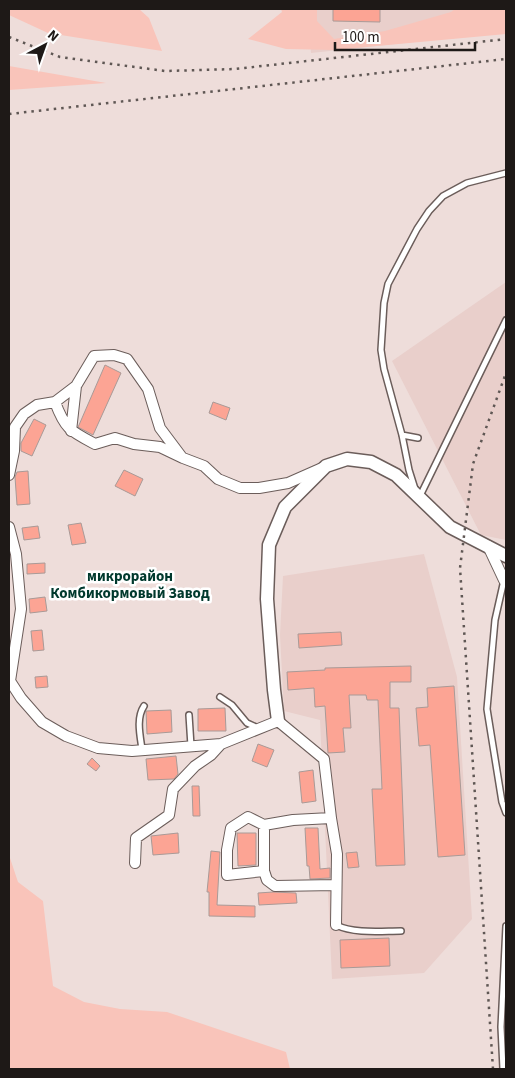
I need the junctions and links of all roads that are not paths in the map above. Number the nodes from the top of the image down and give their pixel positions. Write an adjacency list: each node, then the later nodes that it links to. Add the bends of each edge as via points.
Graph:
1 (506, 173): 6 (lane, via 466,183 442,196 417,229 388,284 381,350)
2 (506, 320): 13 (lane)
3 (76, 386): 4 (street); 5 (street); 8 (street, via 94,356 114,355 127,359 148,389 160,428)
4 (55, 402): 5 (street, via 60,417); 11 (street, via 37,405 24,414 15,427)
5 (71, 431): 8 (street, via 95,444 115,438 160,447)
6 (402, 436): 7 (lane); 10 (lane)
7 (418, 438)
8 (183, 458): 9 (street, via 204,466 218,479 240,488 288,482)
9 (326, 466): 12 (street, via 347,459 371,462); 21 (street, via 285,507 269,545 267,599)
10 (409, 470): 12 (lane); 13 (lane)
11 (9, 474)
12 (396, 475): 13 (street)
13 (419, 498): 15 (street, via 450,527)
14 (9, 527): 25 (street, via 16,554 21,608 10,682 42,722 66,736 98,748)
15 (488, 546): 16 (street); 17 (street)
16 (506, 556)
17 (505, 580): 26 (lane, via 495,620 487,709)
18 (220, 697): 22 (lane, via 232,705 247,723)
19 (144, 706): 25 (lane, via 140,712 139,732)
20 (189, 715): 24 (lane)
21 (278, 721): 22 (street); 27 (street, via 324,758)
22 (261, 729): 23 (street)
23 (221, 744): 24 (street); 29 (street, via 173,789 169,815 136,838)
24 (191, 746): 25 (street)
25 (142, 749)
26 (506, 813)
27 (330, 818): 28 (street); 31 (street, via 336,854)
28 (264, 825): 30 (street); 30 (street, via 248,817 232,828 227,850 227,875)
29 (134, 863)
30 (264, 871): 31 (street, via 267,880 275,886)
31 (336, 885): 32 (street)
32 (336, 925): 34 (lane, via 370,931)
33 (506, 926): 35 (lane, via 501,1026)
34 (401, 931)
35 (503, 1069)

